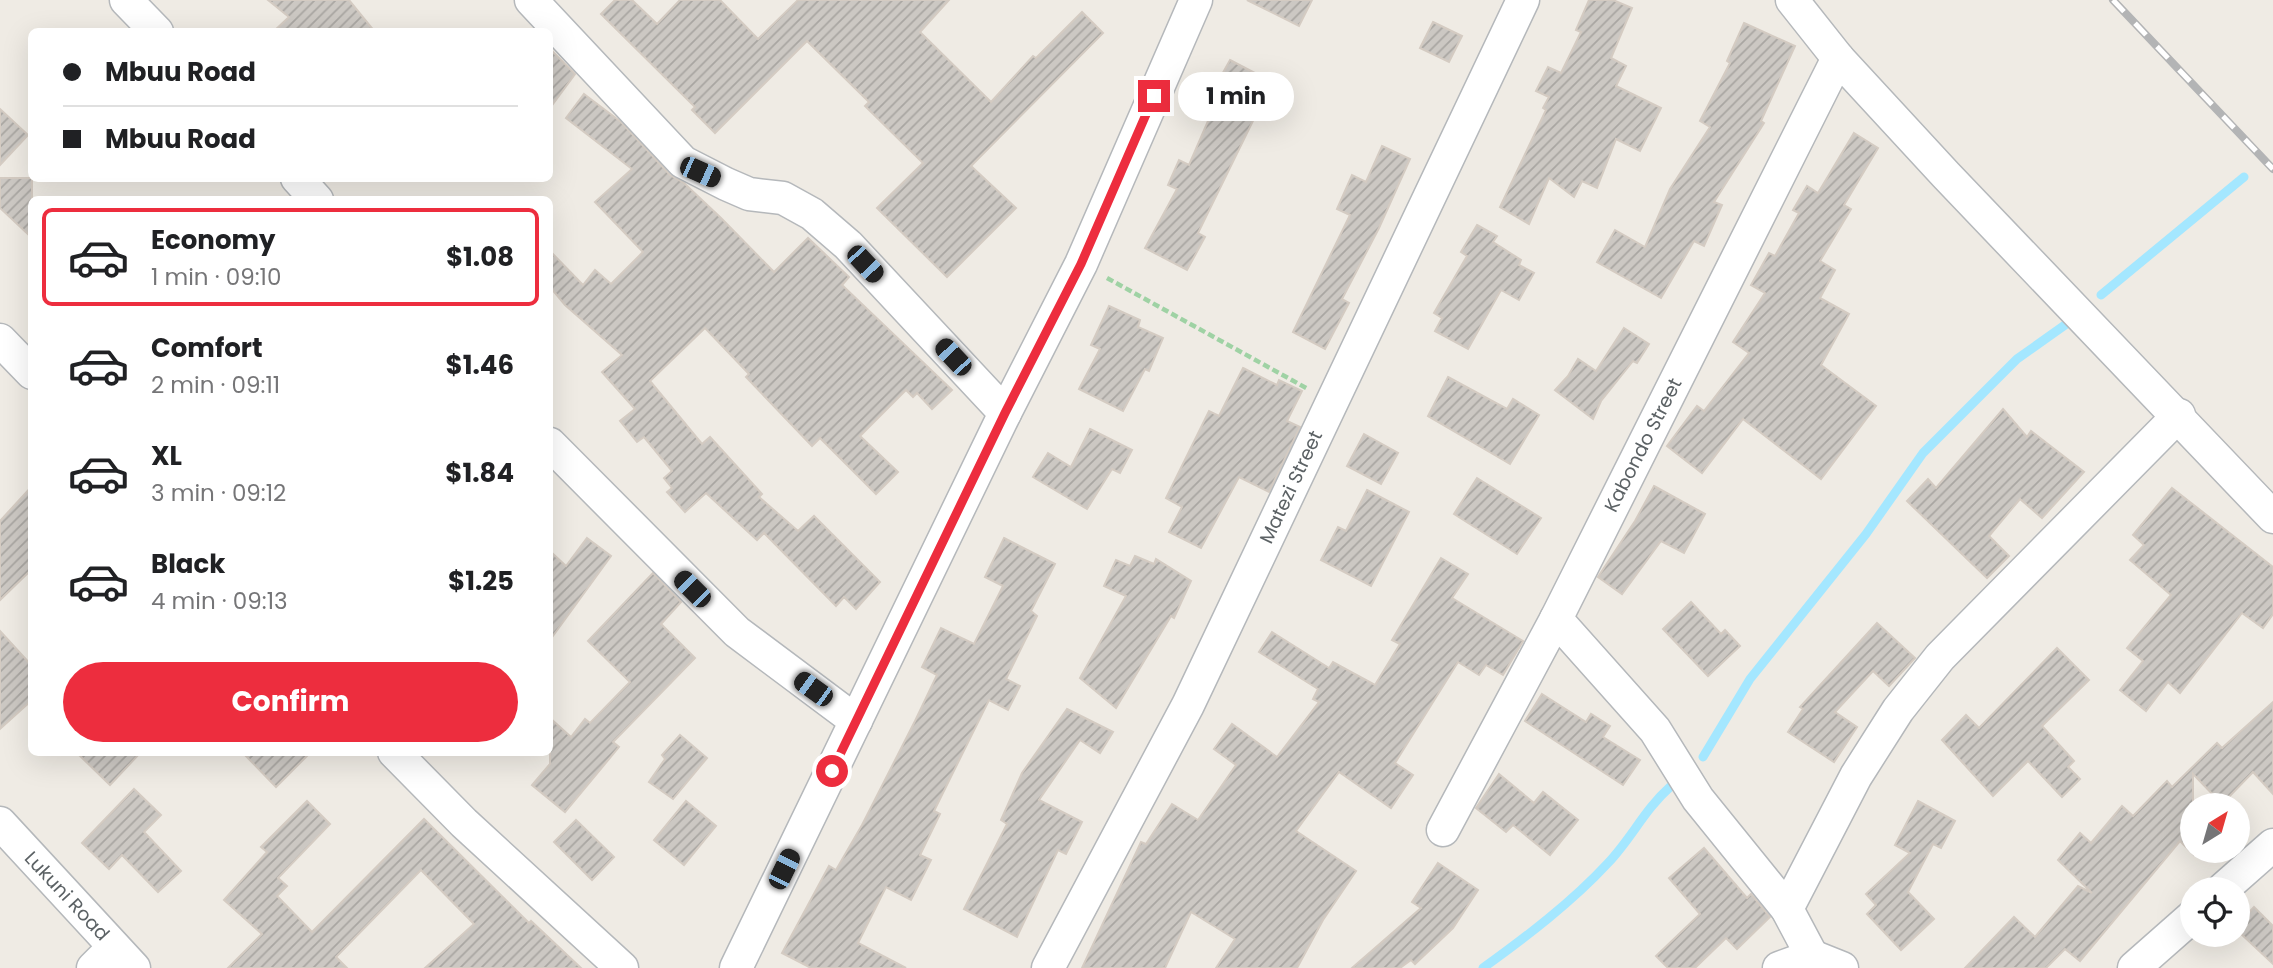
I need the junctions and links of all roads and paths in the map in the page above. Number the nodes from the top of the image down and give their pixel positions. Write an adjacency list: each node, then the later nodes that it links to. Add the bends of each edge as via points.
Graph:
1 (126, 0): 6 (street)
2 (531, 0): 14 (street, via 683,162 749,194 783,198 812,214 848,245)
3 (1196, 0): 10 (street)
4 (1523, 0): 13 (street, Matezi Street)
5 (1792, 0): 7 (street)
6 (153, 28)
7 (1838, 58): 15 (street); 18 (street, Kabondo Street)
8 (301, 182): 9 (street)
9 (313, 196)
10 (1081, 264): 13 (path); 14 (street)
11 (0, 340): 12 (street)
12 (28, 369)
13 (1331, 401): 31 (street, Matezi Street, via 1188,705)
14 (1005, 413): 19 (street)
15 (2179, 415): 17 (street); 25 (street, via 1940,657 1898,710 1856,776)
16 (553, 447): 19 (street, via 737,632)
17 (2273, 517)
18 (1556, 619): 22 (street, Kabondo Street); 25 (street, via 1655,730 1698,799)
19 (856, 721): 30 (street)
20 (398, 756): 29 (street)
21 (0, 823): 28 (street, Lukuni Road)
22 (1443, 830)
23 (2273, 845): 24 (street)
24 (2237, 877)
25 (1787, 909): 27 (street)
26 (2180, 927): 34 (street)
27 (1812, 956): 32 (street); 33 (street)
28 (114, 961)
29 (622, 968)
30 (736, 968)
31 (1048, 968)
32 (1779, 968)
33 (1842, 968)
34 (2134, 968)

